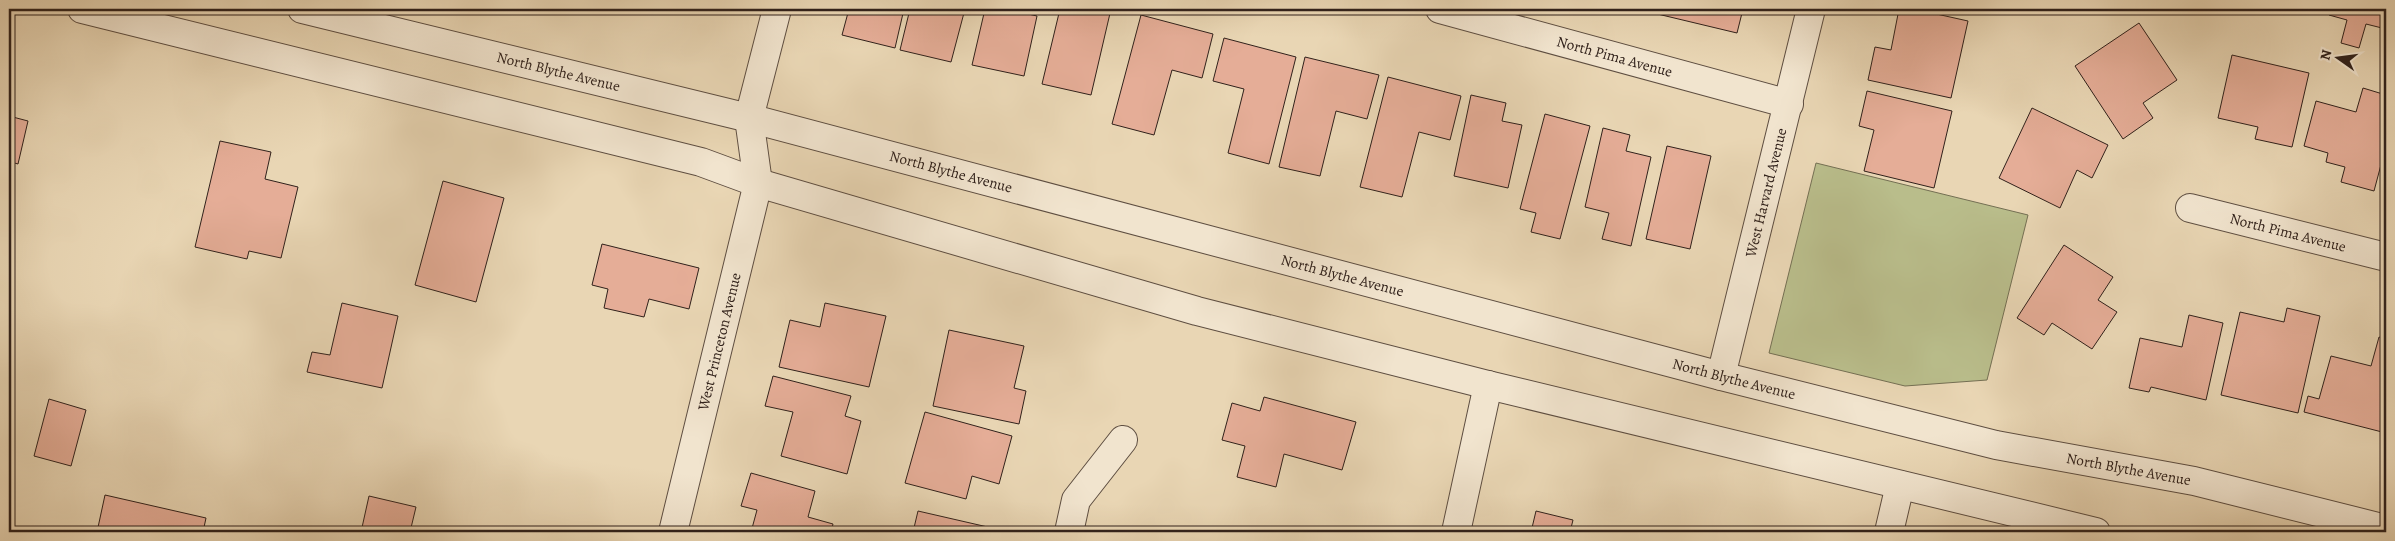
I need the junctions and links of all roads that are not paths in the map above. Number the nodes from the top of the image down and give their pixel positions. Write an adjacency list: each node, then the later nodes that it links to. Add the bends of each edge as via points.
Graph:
1 (82, 9): 8 (street, via 700,162)
2 (302, 9): 7 (street, North Blythe Avenue)
3 (777, 9): 7 (street)
4 (1440, 9): 6 (street, North Pima Avenue)
5 (1811, 9): 6 (street, West Harvard Avenue)
6 (1788, 104): 11 (street, West Harvard Avenue)
7 (749, 118): 8 (street, West Princeton Avenue); 11 (street, North Blythe Avenue)
8 (758, 183): 12 (street, via 1197,311); 16 (street, West Princeton Avenue)
9 (2190, 208): 10 (street, North Pima Avenue)
10 (2386, 257)
11 (1721, 376): 15 (street, North Blythe Avenue, via 1996,445 2194,481)
12 (1488, 385): 14 (street); 18 (street)
13 (1123, 440): 17 (street, via 1076,500)
14 (1900, 485): 19 (street); 20 (street)
15 (2386, 529)
16 (673, 532)
17 (1069, 532)
18 (1456, 532)
19 (1889, 532)
20 (2096, 532)

